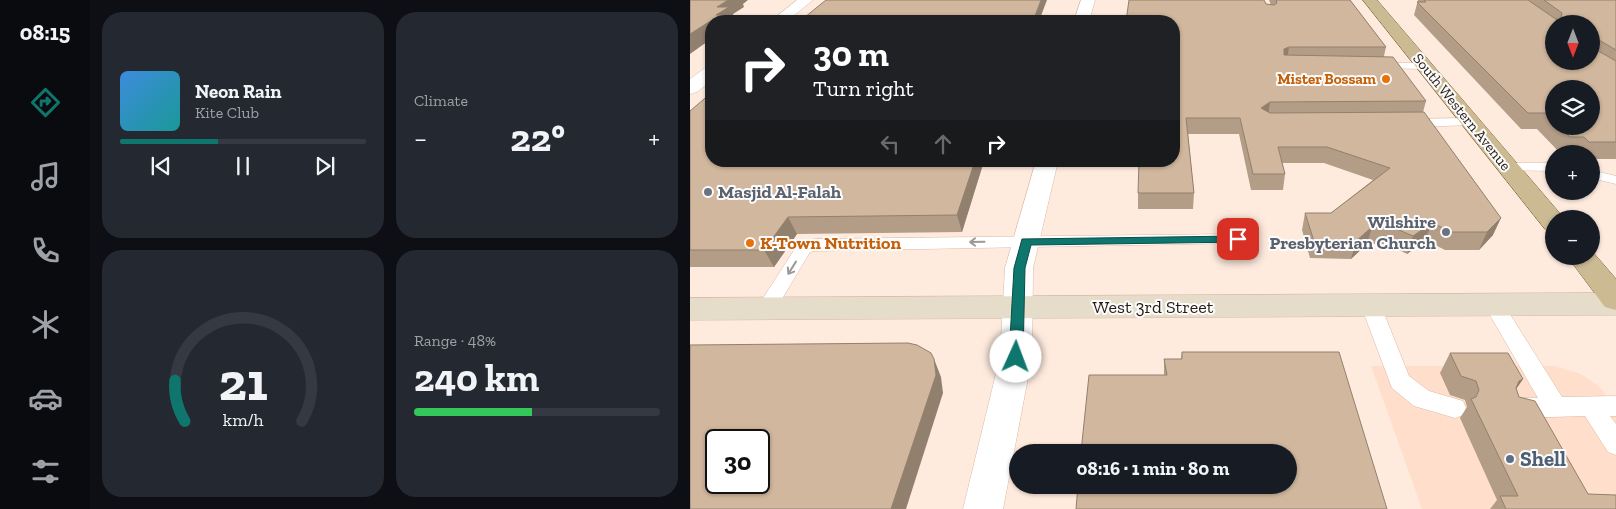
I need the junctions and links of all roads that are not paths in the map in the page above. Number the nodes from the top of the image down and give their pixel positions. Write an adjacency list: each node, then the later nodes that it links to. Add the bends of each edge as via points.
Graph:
1 (806, 0): 4 (street)
2 (1088, 0): 5 (street)
3 (1370, 0): 7 (main road, South Western Avenue)
4 (786, 15)
5 (1084, 15)
6 (1362, 66): 7 (lane)
7 (1424, 66): 11 (main road, South Western Avenue)
8 (705, 77): 9 (street)
9 (690, 88)
10 (1397, 122): 11 (lane)
11 (1471, 122): 13 (main road, South Western Avenue)
12 (1045, 167): 19 (street)
13 (1508, 167): 14 (lane); 17 (main road, South Western Avenue)
14 (1545, 167)
15 (1600, 176): 16 (lane)
16 (1616, 180)
17 (1545, 212)
18 (1238, 239): 19 (lane)
19 (1026, 242): 25 (street, via 1019,268); 27 (lane, one-way to 27, via 816,244 804,248)
20 (1589, 265): 21 (main road)
21 (1616, 299)
22 (1616, 304): 23 (main road, West 3rd Street)
23 (1494, 305): 24 (main road, West 3rd Street); 32 (lane)
24 (1371, 306): 25 (main road, West 3rd Street); 30 (lane, via 1400,382 1422,400)
25 (1017, 308): 27 (main road, West 3rd Street); 34 (street, via 1016,357)
26 (690, 309): 27 (main road, West 3rd Street)
27 (766, 309)
28 (1591, 406): 29 (lane); 32 (lane); 33 (lane)
29 (1616, 406)
30 (1456, 408)
31 (1516, 408): 32 (lane)
32 (1556, 408)
33 (1616, 444)
34 (983, 509)

